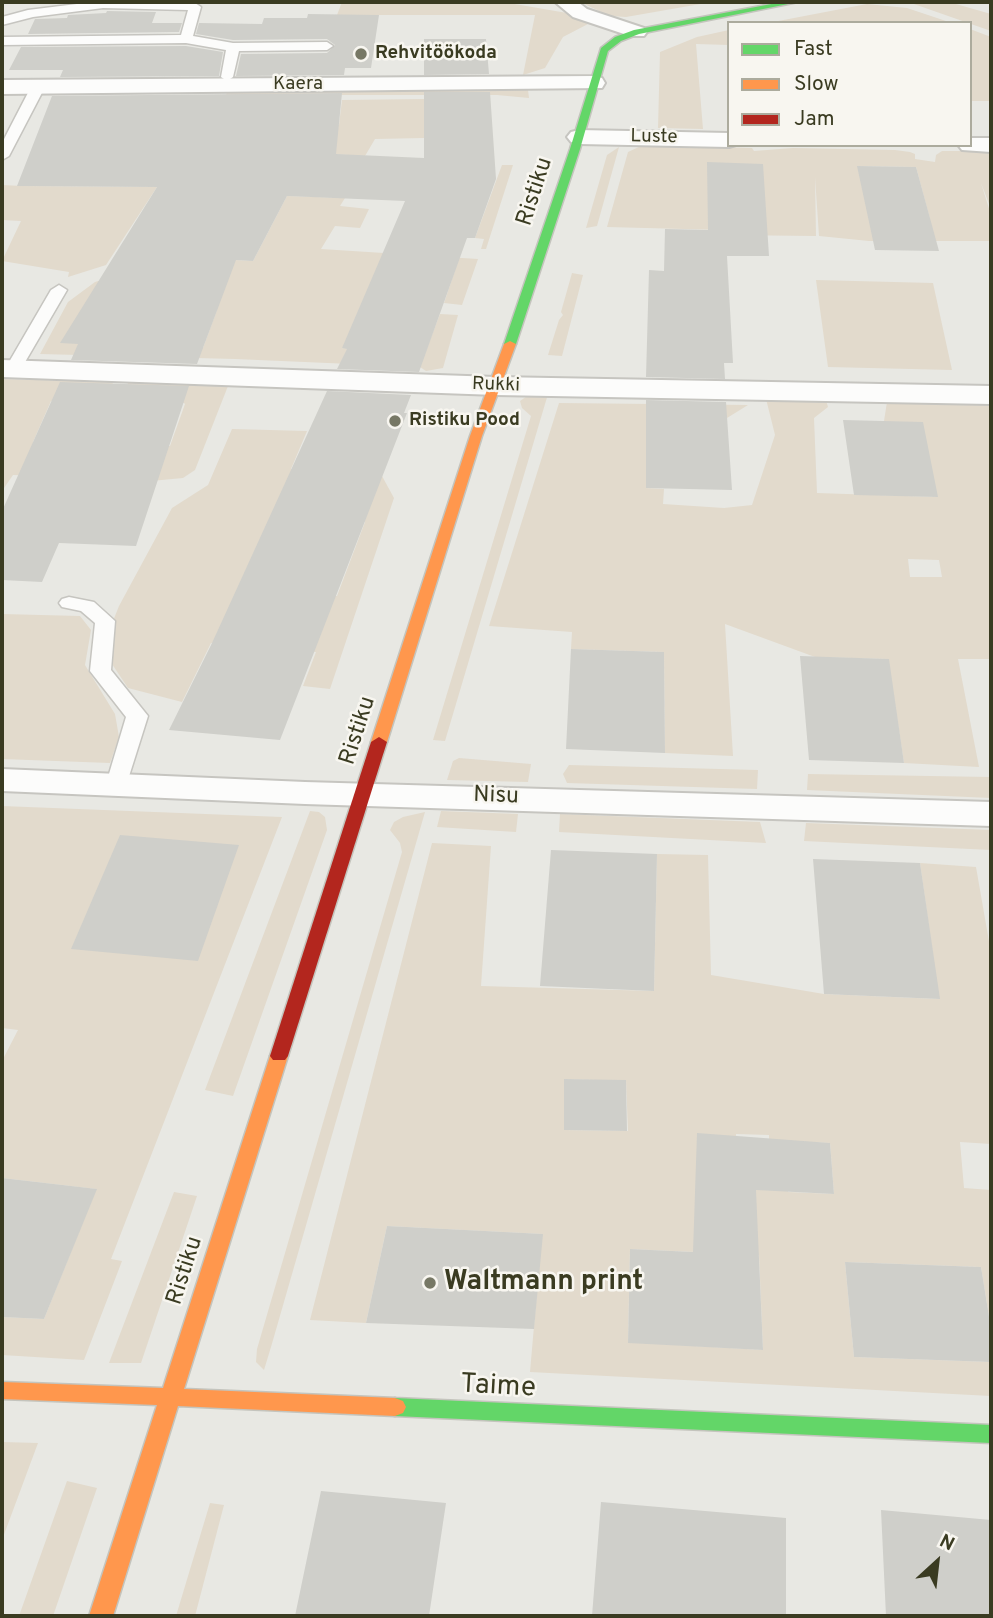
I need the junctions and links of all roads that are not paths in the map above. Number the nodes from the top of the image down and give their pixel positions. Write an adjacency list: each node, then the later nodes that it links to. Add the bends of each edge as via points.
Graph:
1 (565, 2): 4 (street, via 580,13)
2 (794, 2): 4 (street, Ristiku)
3 (2, 21): 5 (lane, via 103,4 170,4 195,7)
4 (637, 32): 10 (street, Ristiku, via 604,50)
5 (186, 39): 6 (lane); 8 (lane)
6 (2, 41)
7 (327, 46): 8 (lane)
8 (233, 47): 9 (lane)
9 (227, 77)
10 (594, 83): 12 (street, Kaera); 13 (street, Ristiku)
11 (2, 87): 12 (street, Kaera)
12 (38, 87): 17 (lane)
13 (579, 137): 14 (street, Luste); 20 (street, Ristiku)
14 (727, 140)
15 (972, 145): 16 (street)
16 (991, 145)
17 (2, 156)
18 (60, 290): 19 (lane)
19 (7, 368): 20 (street, Rukki)
20 (496, 386): 21 (street, Rukki); 25 (street, Ristiku)
21 (991, 395)
22 (69, 603): 24 (lane, via 87,606 105,621 100,671 137,716)
23 (2, 780): 24 (street, Nisu)
24 (117, 784): 25 (street, Nisu)
25 (363, 794): 26 (street, Nisu); 28 (street, Ristiku)
26 (991, 814)
27 (2, 1390): 28 (street, Taime)
28 (170, 1396): 29 (street, Taime); 30 (street, Ristiku)
29 (991, 1434)
30 (101, 1616)

